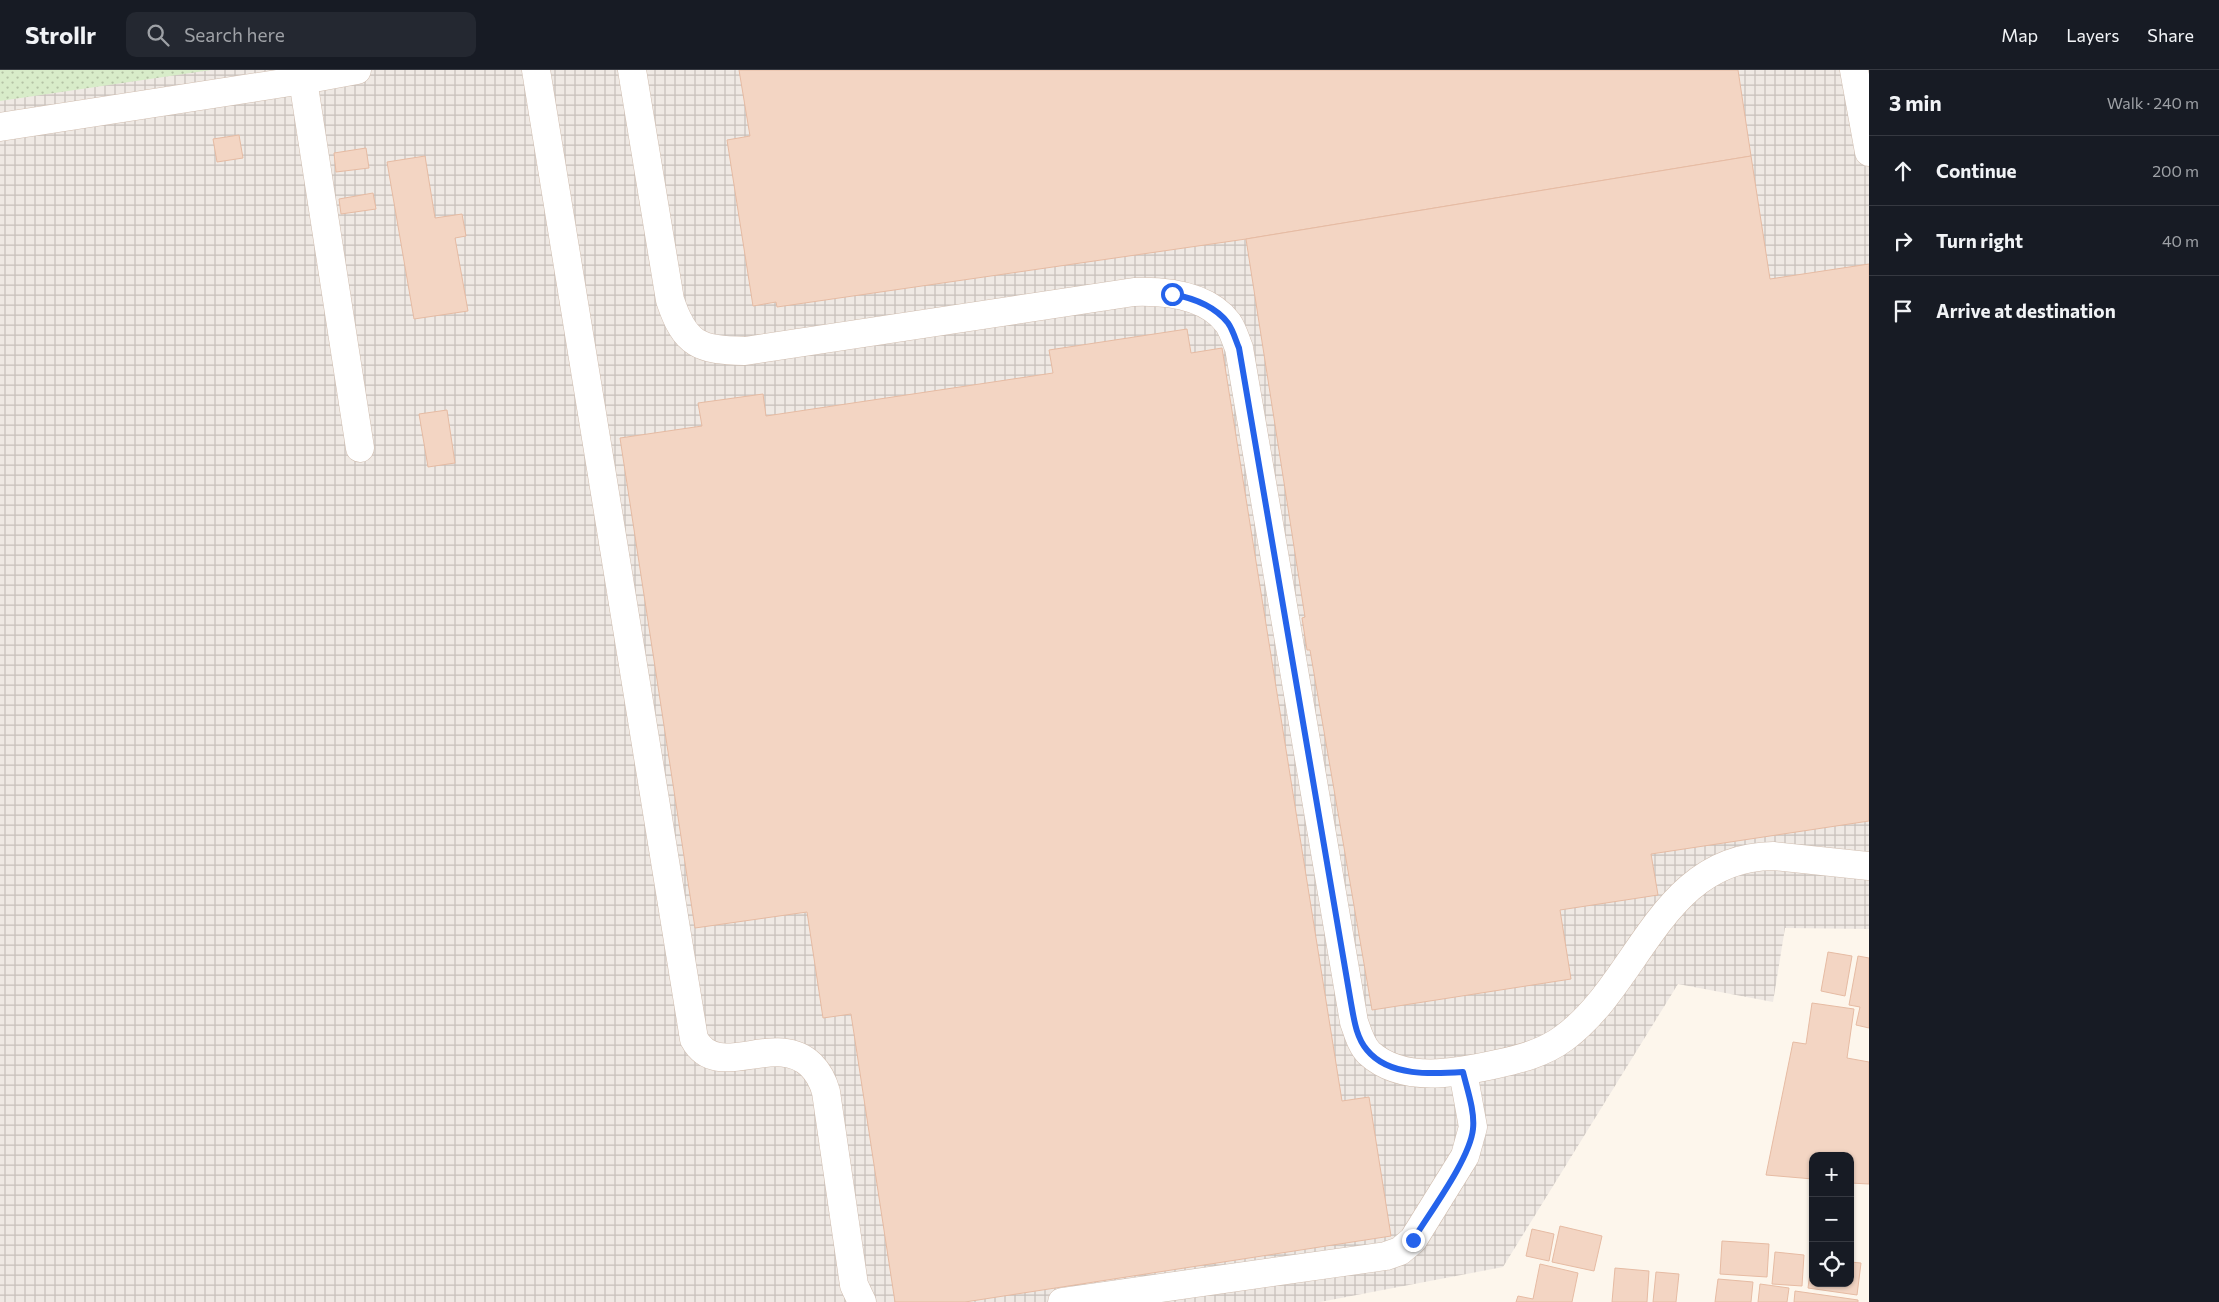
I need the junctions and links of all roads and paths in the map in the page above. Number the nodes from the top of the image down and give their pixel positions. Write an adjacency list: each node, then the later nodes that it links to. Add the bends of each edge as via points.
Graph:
1 (357, 70): 5 (lane)
2 (536, 70): 11 (lane, via 694,1039 704,1053 713,1057 773,1051 789,1053 803,1058 819,1074 826,1092 854,1285)
3 (632, 70): 10 (lane, via 670,300 678,325 694,341 717,350 745,351 1134,292 1186,297 1207,305 1228,323 1239,348 1354,1022 1360,1039 1379,1060 1417,1073)
4 (1854, 70): 7 (lane)
5 (303, 80): 6 (lane); 8 (lane)
6 (0, 127)
7 (1869, 152)
8 (360, 448)
9 (1869, 866): 10 (lane, via 1757,856 1712,871 1668,908 1606,996 1563,1039 1520,1058)
10 (1463, 1072): 12 (lane, via 1473,1127 1471,1140 1465,1156 1413,1240 1400,1251)
11 (862, 1302)
12 (1062, 1302)

